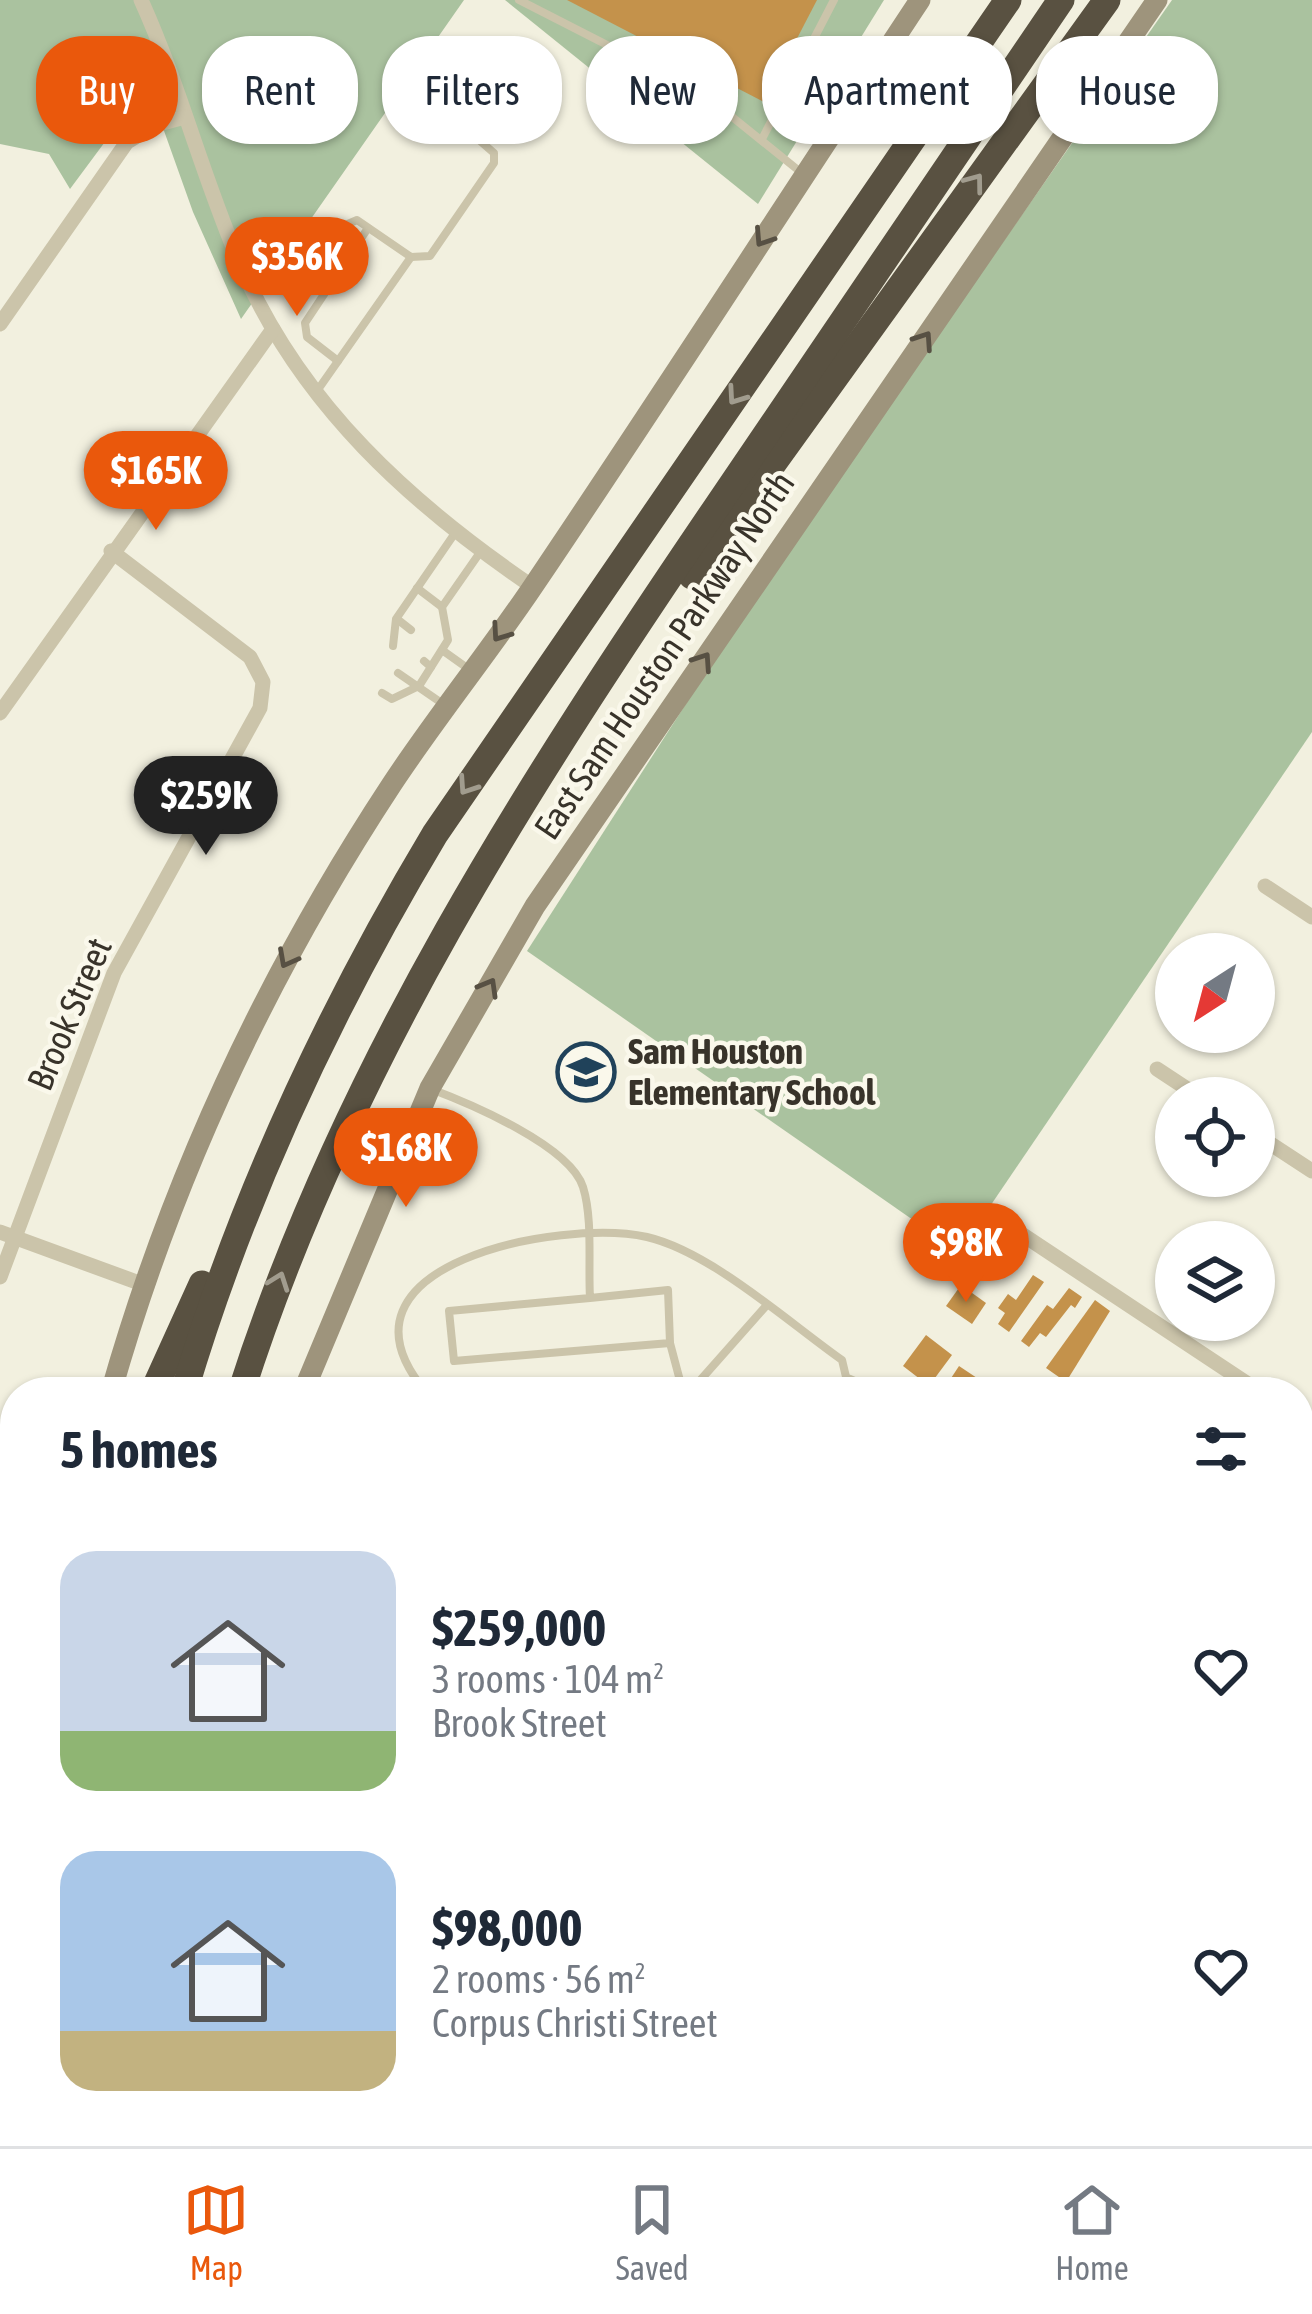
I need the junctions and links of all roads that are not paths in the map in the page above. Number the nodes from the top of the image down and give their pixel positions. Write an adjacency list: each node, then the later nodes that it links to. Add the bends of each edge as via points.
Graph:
1 (141, 0): 11 (street)
2 (519, 0): 12 (lane, via 705,95)
3 (834, 0): 10 (lane)
4 (920, 0): 16 (main road)
5 (990, 0): 15 (highway)
6 (1007, 0): 15 (highway)
7 (1061, 0): 41 (highway, East Sam Houston Parkway North, via 626,641)
8 (1107, 0): 41 (highway, one-way to 8)
9 (1157, 0): 45 (main road, East Sam Houston Parkway North, one-way to 9, via 535,906)
10 (815, 36)
11 (184, 117): 19 (street); 20 (street, via 127,142)
12 (762, 139)
13 (484, 144): 18 (lane, via 494,163 430,256)
14 (768, 144): 16 (lane)
15 (898, 162): 46 (highway, one-way to 46, via 435,834)
16 (805, 175): 27 (main road, one-way to 27)
17 (368, 228): 18 (lane); 19 (lane, via 357,220); 22 (lane, via 305,323 308,338)
18 (411, 257): 22 (lane)
19 (242, 270): 21 (street)
20 (0, 324)
21 (273, 329): 23 (street); 25 (street)
22 (338, 361): 23 (lane)
23 (317, 391): 24 (street, via 396,484)
24 (455, 533): 26 (street); 28 (lane)
25 (111, 551): 39 (street); 51 (street, Brook Street, via 250,658 263,682 260,708 114,973)
26 (481, 551): 27 (street); 29 (lane)
27 (533, 586): 34 (main road, one-way to 34)
28 (417, 588): 29 (lane); 30 (lane)
29 (442, 607): 33 (lane)
30 (396, 619): 31 (lane); 32 (lane)
31 (411, 630)
32 (393, 646)
33 (442, 650): 34 (lane); 36 (lane)
34 (473, 671): 38 (main road)
35 (398, 674): 36 (lane)
36 (418, 686): 37 (lane, via 392,699); 38 (lane)
37 (382, 693)
38 (447, 707): 53 (main road, one-way to 53, via 304,929 227,1070)
39 (0, 713)
40 (1264, 886): 42 (street)
41 (468, 892): 60 (highway, East Sam Houston Parkway North, one-way to 41, via 332,1150)
42 (1312, 917)
43 (1157, 1069): 44 (street)
44 (1169, 1077)
45 (430, 1088): 50 (lane, via 481,1108 573,1166 584,1190); 61 (main road, East Sam Houston Parkway North)
46 (288, 1108): 58 (highway); 59 (highway)
47 (1275, 1147): 48 (street)
48 (1312, 1171)
49 (1017, 1232): 66 (street)
50 (585, 1233): 54 (lane); 55 (lane, via 649,1237); 62 (lane, via 560,1231 487,1249 428,1277 407,1301 398,1333)
51 (6, 1234): 52 (street, Brook Street); 53 (street)
52 (0, 1277)
53 (142, 1285): 57 (main road)
54 (590, 1298): 56 (lane, via 668,1290); 56 (lane, via 449,1311 454,1361)
55 (766, 1306): 64 (lane); 65 (lane, via 842,1360)
56 (670, 1343): 63 (lane)
57 (115, 1377)
58 (161, 1377)
59 (189, 1377)
60 (247, 1377)
61 (309, 1377)
62 (413, 1377)
63 (679, 1377)
64 (707, 1377)
65 (843, 1377)
66 (1237, 1377)

